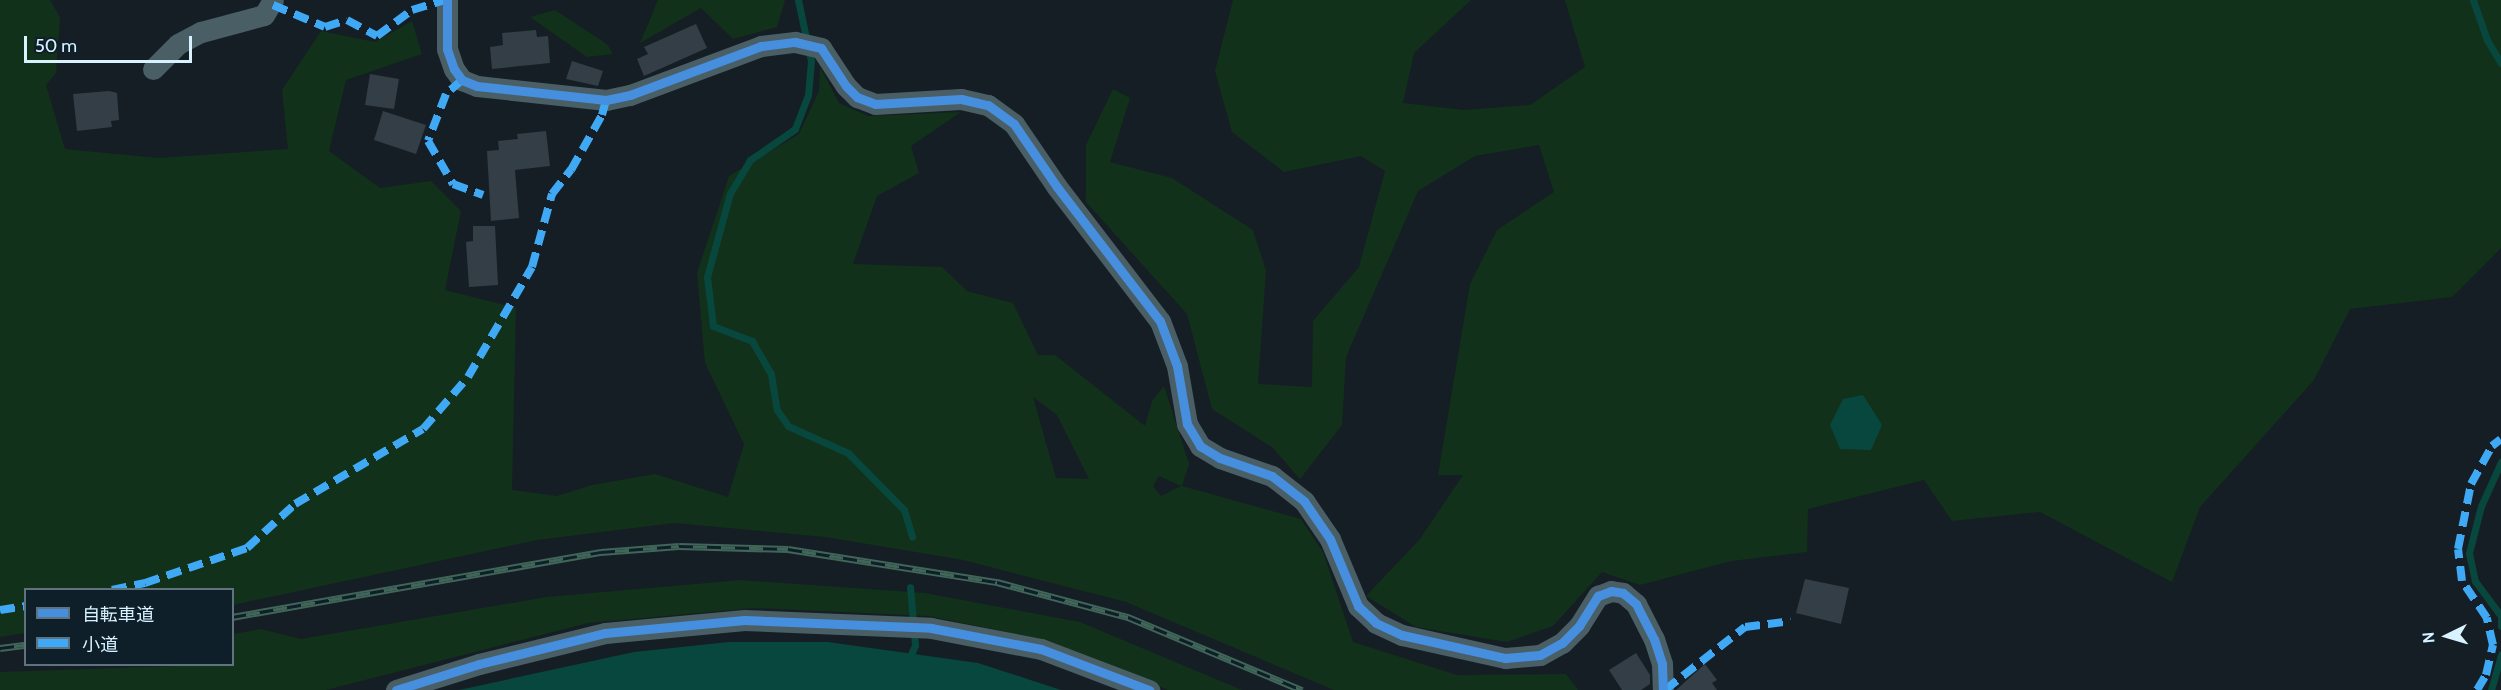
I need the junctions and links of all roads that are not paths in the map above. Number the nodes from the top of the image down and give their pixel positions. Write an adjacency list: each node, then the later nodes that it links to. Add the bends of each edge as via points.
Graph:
1 (273, 0): 3 (street, via 264,15 201,32 178,44)
2 (447, 0): 6 (street, via 447,50 462,80 477,86 587,99 630,95 761,46 795,42 821,48 857,98 875,104 961,99 988,105 1014,124 1057,188 1160,321 1177,366 1187,424 1200,446 1220,458 1272,476 1304,501 1330,539 1358,606 1376,623 1402,635 1505,658 1540,655 1562,643 1579,626 1598,596 1611,591 1623,593 1636,604 1654,639 1662,664)
3 (153, 69)
4 (396, 690): 5 (street, via 479,664 605,633 744,620 931,628 1041,649)
5 (1149, 690)
6 (1663, 690)

